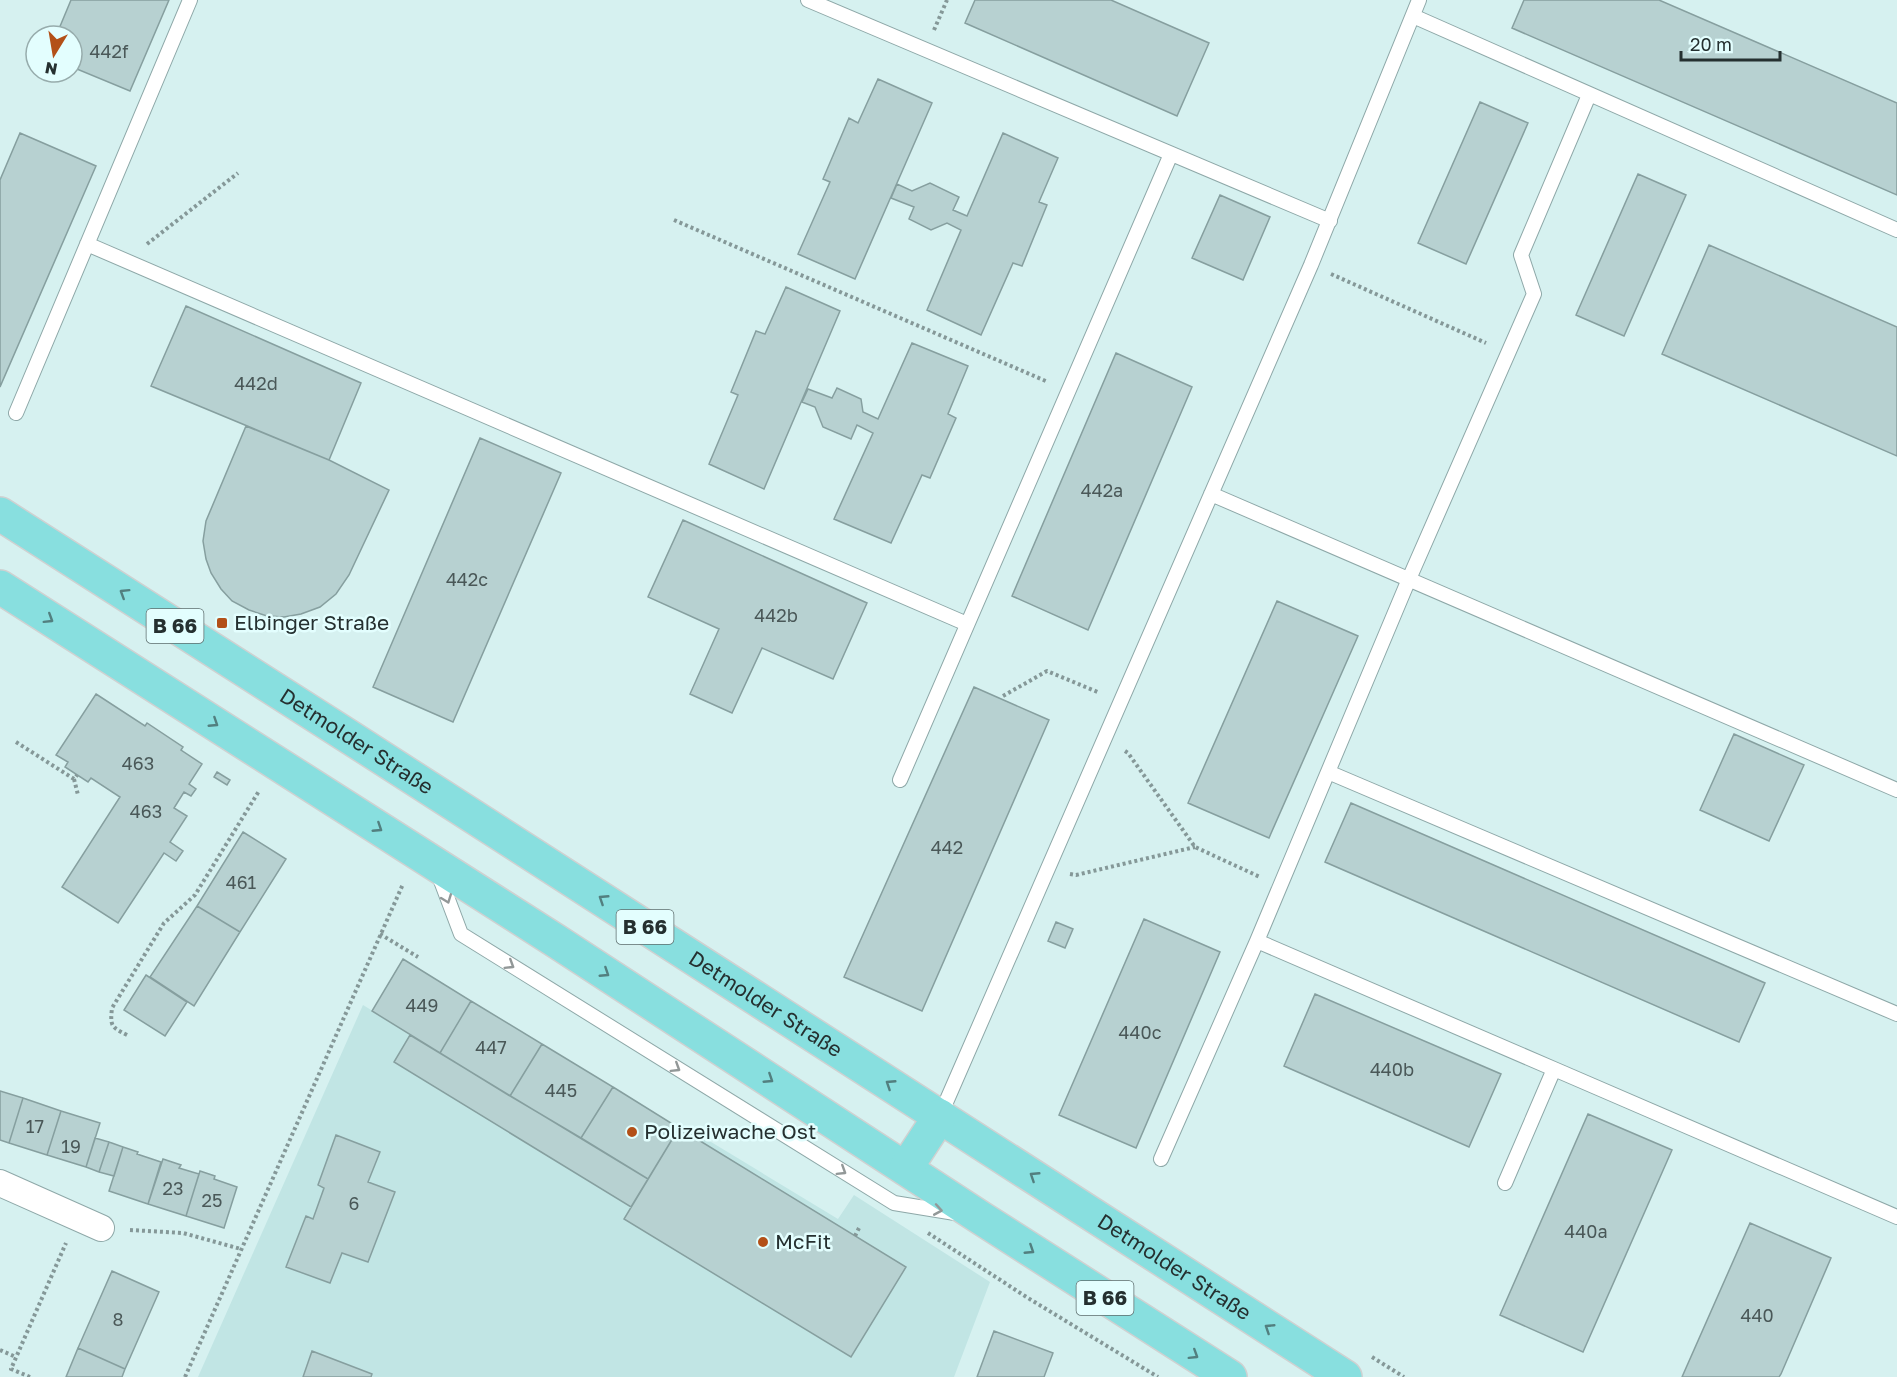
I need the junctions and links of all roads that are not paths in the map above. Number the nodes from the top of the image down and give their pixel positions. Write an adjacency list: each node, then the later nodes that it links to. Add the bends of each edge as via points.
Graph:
1 (190, 0): 9 (lane)
2 (808, 0): 6 (lane)
3 (1419, 0): 4 (lane)
4 (1413, 16): 5 (lane); 7 (lane)
5 (1589, 95): 8 (lane); 13 (lane, via 1521,255 1534,294)
6 (1171, 154): 7 (lane); 15 (lane)
7 (1330, 221): 11 (lane)
8 (1897, 230)
9 (87, 244): 10 (lane); 15 (lane)
10 (16, 413)
11 (1211, 494): 13 (lane); 23 (lane)
12 (0, 514): 23 (main road, Detmolder Straße / B 66, one-way to 12)
13 (1409, 579): 16 (lane); 18 (lane)
14 (0, 587): 19 (main road, B 66, one-way to 19)
15 (968, 624): 17 (lane)
16 (1328, 772): 20 (lane); 21 (lane)
17 (900, 780)
18 (1897, 790)
19 (420, 870): 25 (main road, B 66, one-way to 25); 29 (lane, one-way to 29, via 461,934 894,1203)
20 (1257, 941): 22 (lane); 24 (lane)
21 (1897, 1014)
22 (1554, 1069): 27 (lane); 28 (lane)
23 (940, 1116): 25 (main road); 31 (main road, Detmolder Straße / B 66, one-way to 23)
24 (1161, 1159)
25 (906, 1168): 29 (main road, B 66)
26 (0, 1183): 30 (street)
27 (1505, 1184)
28 (1897, 1216)
29 (981, 1218): 32 (main road, B 66, one-way to 32)
30 (101, 1228)
31 (1313, 1368): 33 (main road, Detmolder Straße / B 66)
32 (1230, 1377)
33 (1345, 1377)

